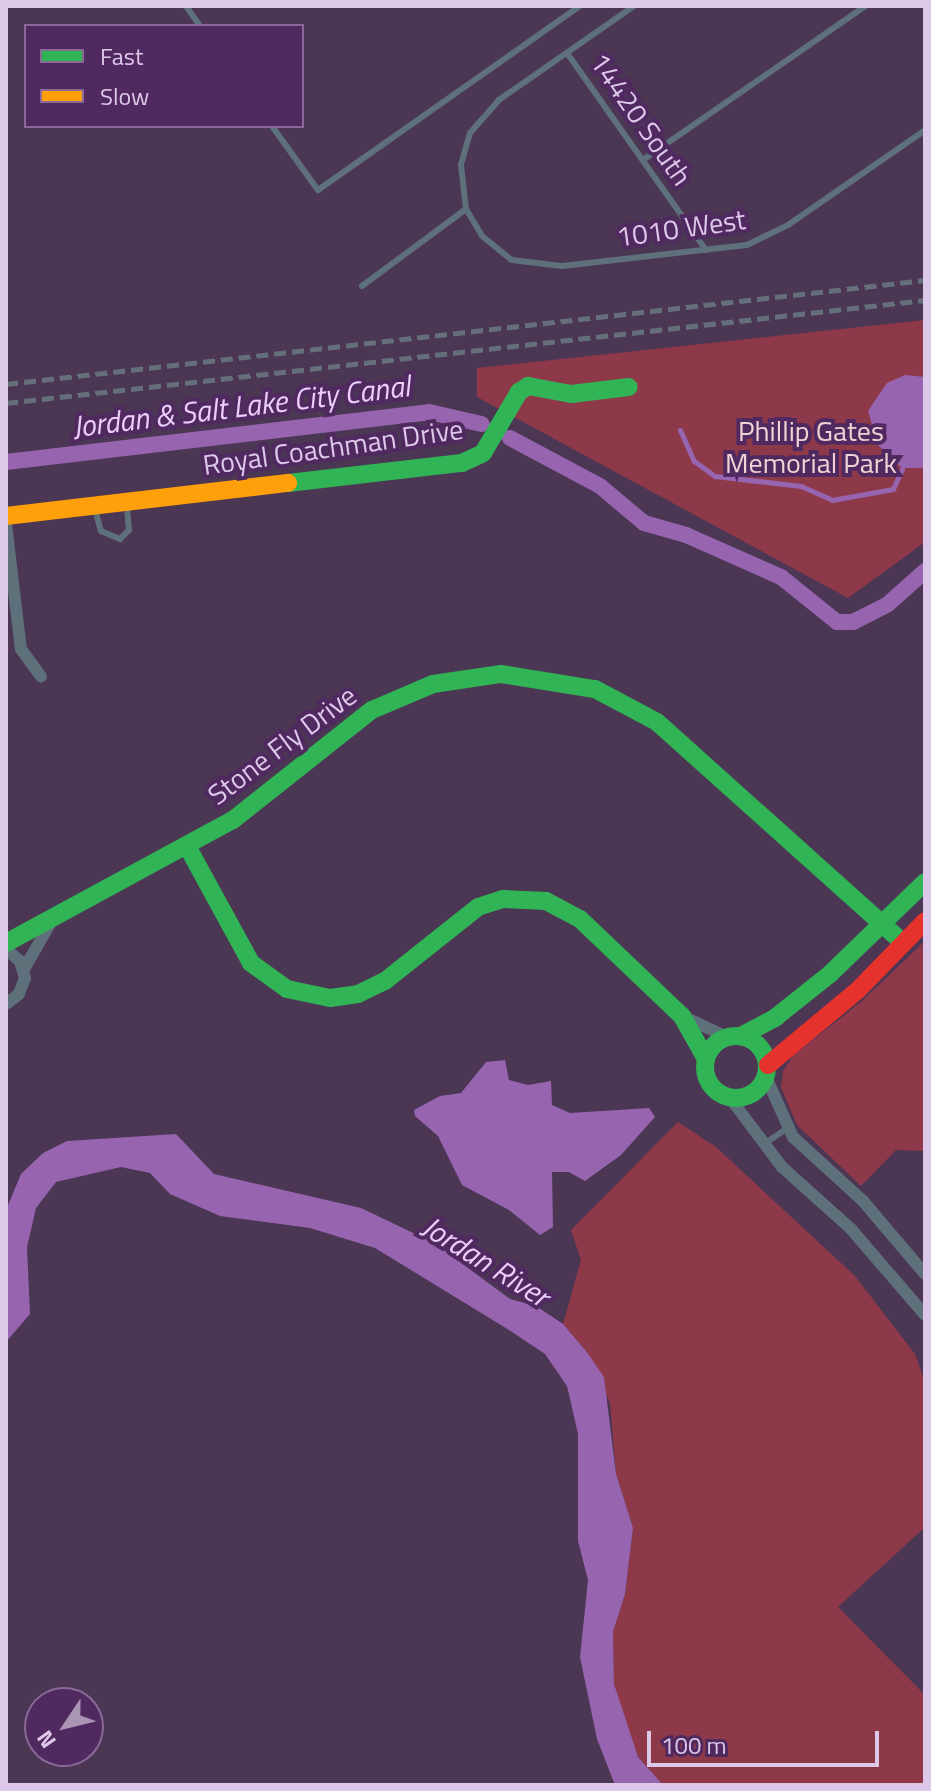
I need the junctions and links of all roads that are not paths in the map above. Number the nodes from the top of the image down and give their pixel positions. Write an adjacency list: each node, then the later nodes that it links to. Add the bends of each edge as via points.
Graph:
1 (186, 6): 5 (lane)
2 (580, 6): 7 (lane, via 318,190)
3 (634, 6): 6 (lane)
4 (865, 6): 9 (lane)
5 (199, 24)
6 (567, 53): 9 (lane, 14420 South); 10 (lane, via 475,124 461,165)
7 (273, 128)
8 (925, 130): 11 (lane, 1010 West, via 775,233 747,245)
9 (643, 160): 11 (lane, 14420 South)
10 (466, 209): 11 (lane, 1010 West, via 474,225 505,256 536,266); 12 (lane)
11 (706, 250)
12 (362, 286)
13 (629, 387): 14 (street, Royal Coachman Drive, via 571,394 540,385 523,389 483,453 462,463)
14 (127, 502): 15 (street, Royal Coachman Drive); 15 (lane, via 129,530 120,539 101,531)
15 (94, 506): 16 (street, Royal Coachman Drive)
16 (6, 516)
17 (6, 524): 18 (street, via 21,649)
18 (41, 677)
19 (187, 846): 22 (street, Stone Fly Drive); 23 (street, Stone Fly Drive, via 252,807 354,721 391,700 456,679 520,675 595,689 657,722); 28 (street, via 251,963 273,982 301,994 344,997 372,988 468,913 503,899 533,899 580,919)
20 (925, 882): 23 (street)
21 (925, 921): 24 (street)
22 (51, 922): 25 (street, Stone Fly Drive); 26 (street)
23 (882, 923): 24 (street, Stone Fly Drive); 29 (street, via 812,989)
24 (903, 943): 31 (street)
25 (6, 946): 26 (street)
26 (24, 969): 27 (street, via 23,987)
27 (6, 1004)
28 (682, 1016): 29 (street); 30 (street)
29 (734, 1037): 30 (street, via 714,1045); 31 (street, via 759,1046)
30 (706, 1059): 32 (street, via 709,1084)
31 (767, 1071): 32 (street, via 748,1097); 33 (street)
32 (730, 1098): 34 (street)
33 (788, 1128): 34 (lane); 35 (street, via 882,1221)
34 (764, 1144): 36 (street, via 867,1246)
35 (925, 1274)
36 (925, 1315)

